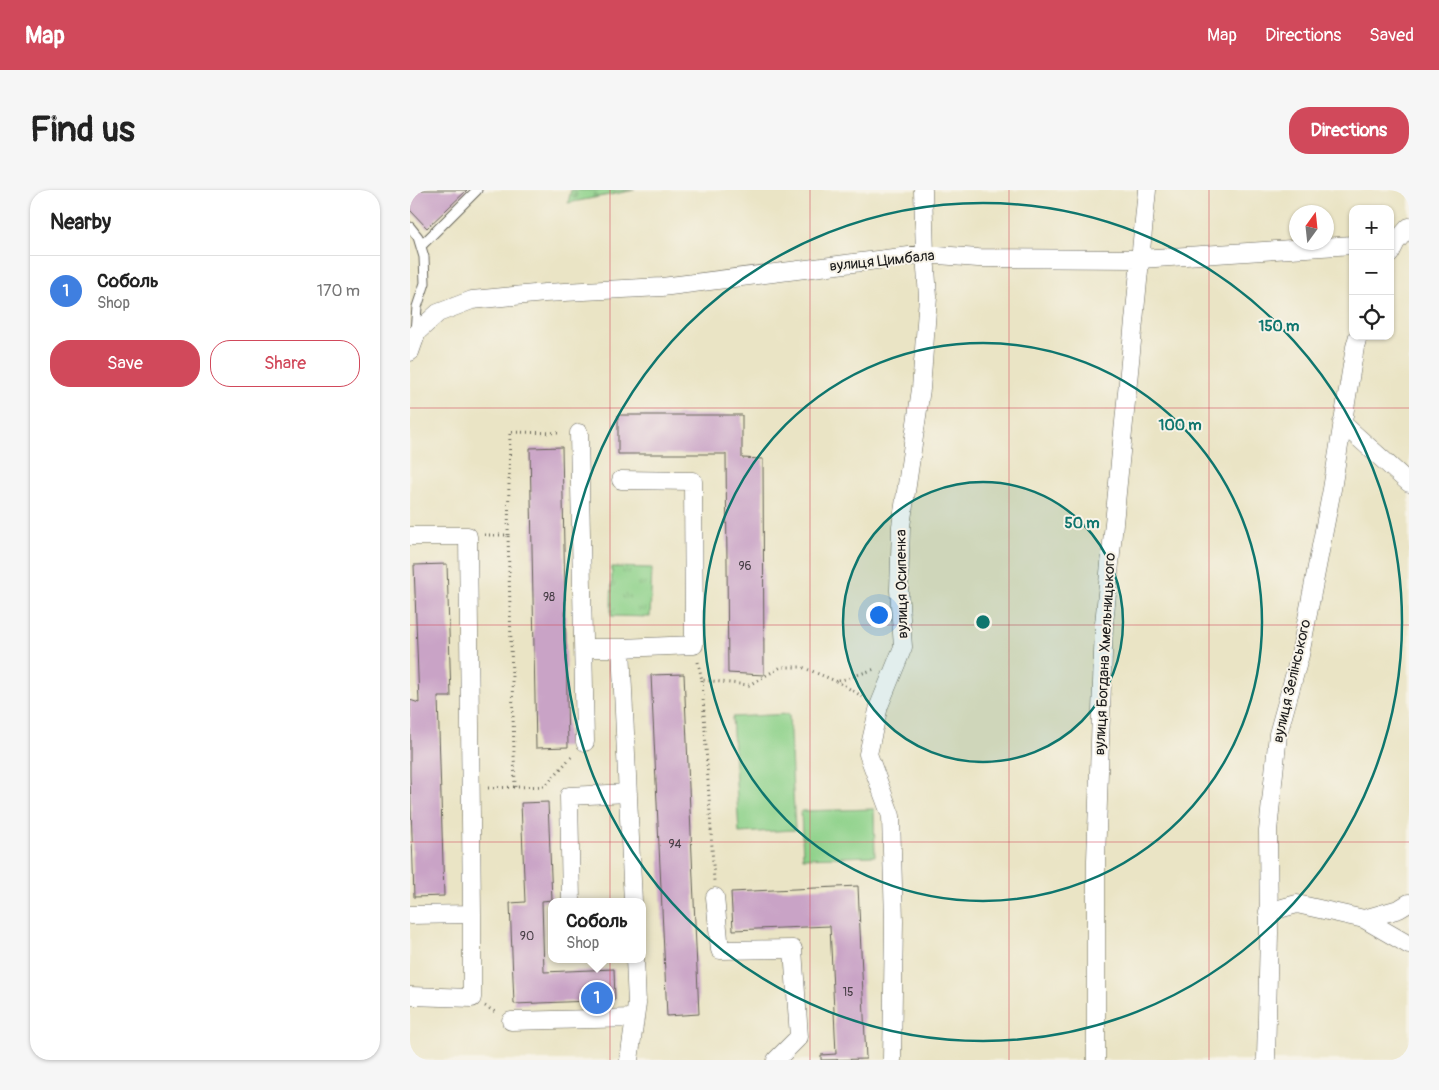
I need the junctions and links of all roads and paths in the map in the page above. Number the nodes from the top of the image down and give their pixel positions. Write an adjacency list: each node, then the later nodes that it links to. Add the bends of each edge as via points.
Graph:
1 (478, 190): 8 (lane)
2 (923, 190): 9 (street, вулиця Осипенка)
3 (1147, 190): 10 (street, вулиця Богдана Хмельницького)
4 (410, 227): 8 (lane)
5 (1409, 227): 7 (street)
6 (1349, 245): 10 (street, вулиця Цимбала)
7 (1396, 245)
8 (421, 246): 12 (lane, via 425,283 417,306)
9 (925, 254): 10 (street, вулиця Цимбала, via 978,258); 12 (street, вулиця Цимбала, via 662,287 472,300 438,314 417,332); 26 (street, вулиця Осипенка, via 928,297 921,389 901,526 899,590 903,647)
10 (1140, 259): 48 (street, вулиця Богдана Хмельницького, via 1104,624 1096,860)
11 (1357, 340): 13 (street, вулиця Зелінського)
12 (412, 345)
13 (1342, 424): 16 (street); 35 (street, вулиця Зелінського, via 1300,655 1278,734 1268,831)
14 (579, 433): 17 (path, via 510,432); 21 (street)
15 (621, 480): 20 (street, via 693,481)
16 (1409, 483)
17 (508, 534): 19 (path); 28 (path)
18 (410, 536): 19 (street)
19 (468, 536): 29 (street)
20 (694, 645): 22 (street); 24 (path)
21 (584, 648): 22 (street); 27 (street)
22 (621, 648): 30 (street)
23 (881, 667): 25 (path)
24 (702, 680): 25 (path, via 749,686 781,667 802,667); 31 (path)
25 (838, 682): 26 (path)
26 (879, 706): 47 (street, вулиця Осипенка, via 868,754 891,816 894,921)
27 (586, 742): 28 (path, via 545,786)
28 (515, 787): 29 (path)
29 (470, 788): 36 (street)
30 (628, 793): 32 (street, via 569,796); 33 (street)
31 (715, 897): 46 (street, via 720,950 793,949 799,1037)
32 (571, 898)
33 (633, 898)
34 (1409, 902): 38 (street, via 1400,910)
35 (1268, 912): 38 (street, via 1297,904); 49 (street, вулиця Зелінського)
36 (472, 914): 37 (street); 42 (street)
37 (410, 915)
38 (1364, 919): 39 (street)
39 (1409, 946)
40 (635, 963): 43 (street)
41 (410, 996): 42 (street)
42 (472, 998): 44 (path)
43 (635, 1018): 44 (street); 45 (street)
44 (511, 1020)
45 (629, 1060)
46 (776, 1060)
47 (892, 1060)
48 (1096, 1060)
49 (1266, 1060)

